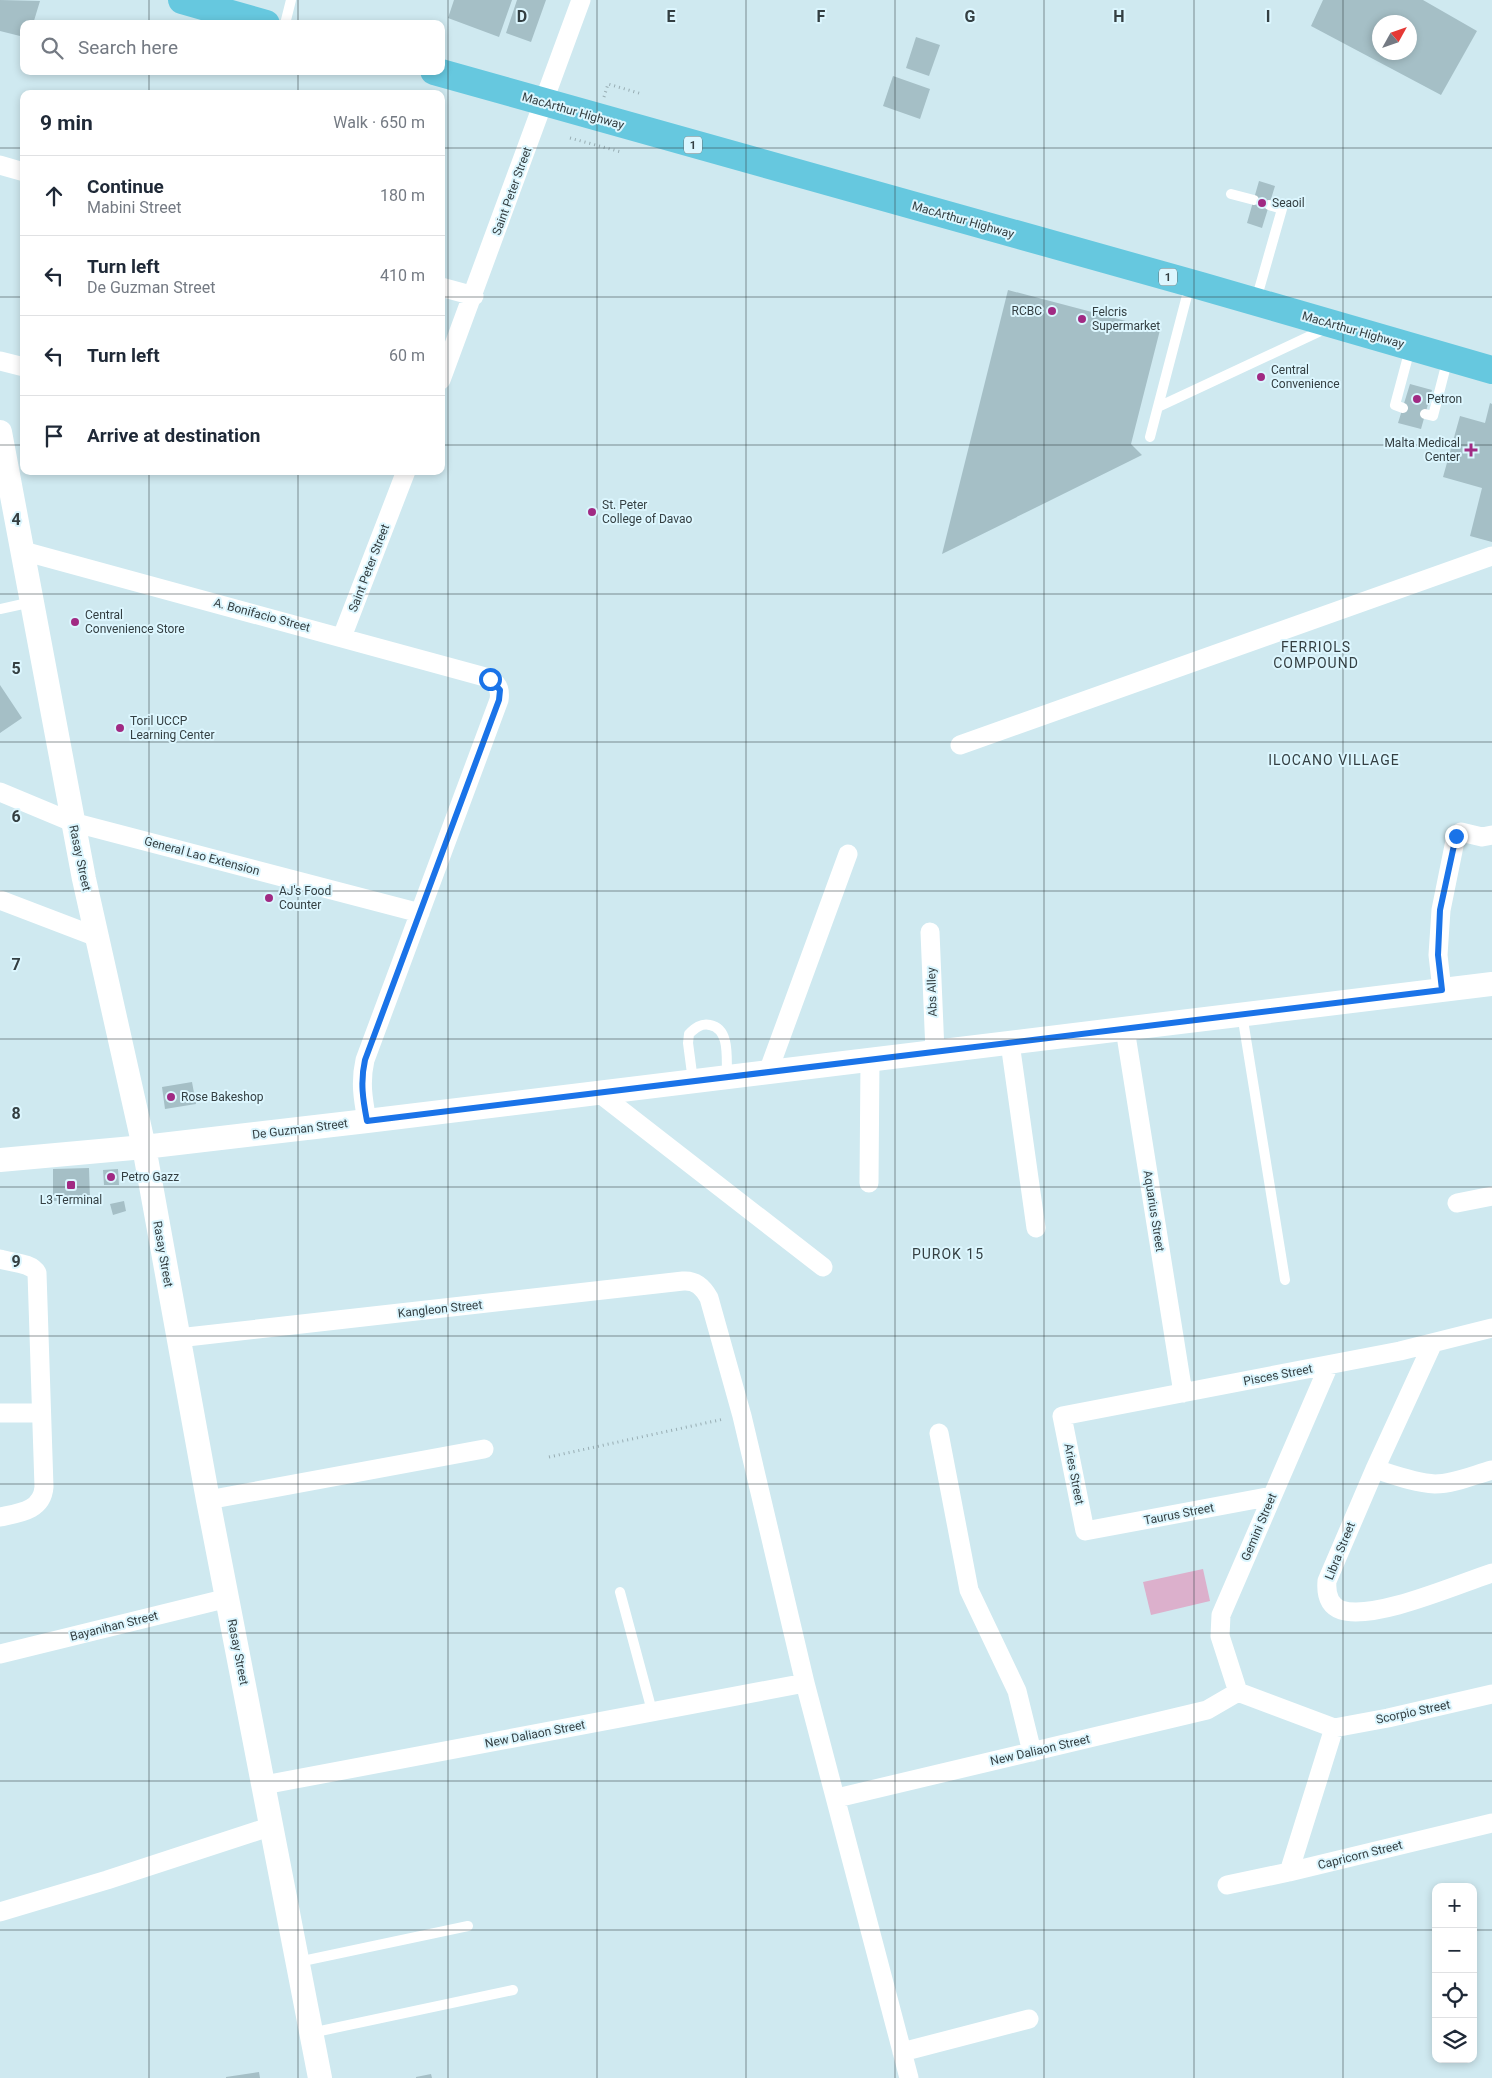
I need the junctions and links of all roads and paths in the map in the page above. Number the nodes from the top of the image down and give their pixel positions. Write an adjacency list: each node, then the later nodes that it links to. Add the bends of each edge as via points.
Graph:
1 (182, 0): 4 (highway, via 239,12)
2 (291, 0): 5 (lane)
3 (581, 0): 9 (street, Saint Peter Street)
4 (257, 20)
5 (286, 20)
6 (445, 74): 9 (highway, MacArthur Highway / 1)
7 (608, 84): 8 (path)
8 (642, 94)
9 (544, 102): 17 (highway, MacArthur Highway / 1); 19 (street, Saint Peter Street)
10 (570, 138): 11 (path)
11 (621, 152)
12 (0, 165): 13 (street)
13 (20, 171)
14 (1231, 194): 15 (lane)
15 (1254, 200)
16 (1269, 205): 20 (lane, via 1282,209)
17 (1190, 283): 20 (highway, MacArthur Highway / 1); 28 (lane)
18 (445, 288): 19 (street)
19 (474, 296): 26 (street, Saint Peter Street)
20 (1256, 302): 21 (highway, MacArthur Highway / 1)
21 (1335, 324): 22 (highway, MacArthur Highway / 1); 28 (lane)
22 (1411, 346): 23 (highway, MacArthur Highway / 1); 29 (lane, via 1395,406)
23 (1448, 357): 27 (highway, MacArthur Highway / 1); 30 (lane, via 1433,416)
24 (0, 361): 25 (street)
25 (20, 366)
26 (445, 370)
27 (1492, 370)
28 (1158, 406): 32 (lane)
29 (1402, 408)
30 (1425, 414)
31 (0, 432): 33 (street, Rasay Street)
32 (1150, 437)
33 (2, 455): 35 (street, Rasay Street)
34 (404, 475): 39 (street, Saint Peter Street)
35 (22, 551): 37 (street, Rasay Street); 39 (street, A. Bonifacio Street)
36 (1492, 556): 40 (street)
37 (32, 602): 38 (lane); 42 (street, Rasay Street)
38 (0, 609)
39 (342, 637): 46 (street, A. Bonifacio Street, via 485,677 500,690)
40 (960, 744)
41 (0, 792): 42 (street, General Lao Extension)
42 (72, 822): 46 (street, General Lao Extension); 48 (street, Rasay Street)
43 (1492, 835): 50 (street, via 1482,837 1461,832 1456,836 1440,910 1438,955)
44 (848, 854): 56 (street)
45 (0, 900): 48 (street)
46 (420, 913): 60 (street, via 365,1060 361,1090)
47 (930, 932): 54 (street, Abs Alley)
48 (97, 937): 61 (street, Rasay Street)
49 (1492, 984): 50 (street, De Guzman Street)
50 (1442, 990): 51 (street, De Guzman Street)
51 (1242, 1014): 52 (street, De Guzman Street); 69 (lane)
52 (1125, 1029): 53 (street, De Guzman Street); 74 (street, Aquarius Street)
53 (1010, 1043): 54 (street, De Guzman Street); 66 (street)
54 (934, 1052): 55 (street, De Guzman Street)
55 (870, 1060): 56 (street, De Guzman Street); 63 (street)
56 (768, 1072): 57 (street, De Guzman Street)
57 (727, 1077): 58 (street, De Guzman Street); 58 (lane, via 724,1035 719,1029 703,1024 689,1034)
58 (694, 1081): 59 (street, De Guzman Street)
59 (599, 1093): 60 (street, De Guzman Street); 68 (street)
60 (367, 1121): 61 (street, De Guzman Street)
61 (144, 1147): 62 (street, De Guzman Street); 71 (street, Rasay Street)
62 (0, 1160)
63 (869, 1182)
64 (1492, 1196): 65 (street)
65 (1456, 1203)
66 (1036, 1228)
67 (0, 1259): 76 (street, via 30,1266 38,1273)
68 (822, 1267)
69 (1285, 1280)
70 (1492, 1328): 72 (street, Pisces Street)
71 (178, 1338): 77 (street, Kangleon Street, via 695,1282 709,1298); 85 (street, Rasay Street)
72 (1432, 1345): 73 (street, Pisces Street); 82 (street, Libra Street)
73 (1329, 1365): 74 (street, Pisces Street); 84 (street, Gemini Street)
74 (1184, 1393): 78 (street, Pisces Street)
75 (0, 1413): 76 (street)
76 (41, 1413): 86 (street, via 44,1495 33,1508)
77 (742, 1416): 81 (path); 92 (street)
78 (1062, 1416): 87 (street, Aries Street)
79 (939, 1433): 97 (street, via 969,1590 1017,1691)
80 (484, 1449): 85 (street)
81 (549, 1457)
82 (1375, 1469): 83 (street, via 1436,1484); 88 (street, Libra Street, via 1327,1582 1330,1602 1350,1612 1389,1607)
83 (1492, 1470)
84 (1272, 1496): 87 (street, Taurus Street); 93 (street, Gemini Street, via 1219,1625)
85 (208, 1500): 90 (street, Rasay Street)
86 (0, 1518)
87 (1085, 1532)
88 (1492, 1573)
89 (620, 1592): 95 (lane)
90 (228, 1598): 91 (street, Bayanihan Street); 98 (street, Rasay Street)
91 (0, 1654)
92 (805, 1683): 95 (street, New Daliaon Street); 99 (street)
93 (1238, 1692): 96 (street); 97 (street, New Daliaon Street, via 1207,1710)
94 (1492, 1694): 96 (street, Scorpio Street)
95 (652, 1712): 98 (street, New Daliaon Street)
96 (1334, 1728): 102 (street)
97 (1032, 1752): 99 (street, New Daliaon Street)
98 (264, 1785): 101 (street, Rasay Street)
99 (837, 1798): 110 (street)
100 (1492, 1823): 102 (street, Capricorn Street)
101 (272, 1826): 104 (street); 106 (street, Rasay Street)
102 (1290, 1872): 103 (street, Capricorn Street)
103 (1228, 1885)
104 (0, 1912)
105 (468, 1926): 106 (lane)
106 (298, 1962): 109 (street, Rasay Street)
107 (513, 1990): 109 (lane)
108 (1029, 2019): 110 (street)
109 (311, 2033): 111 (street, Rasay Street)
110 (902, 2052): 112 (street)
111 (320, 2078)
112 (909, 2078)

